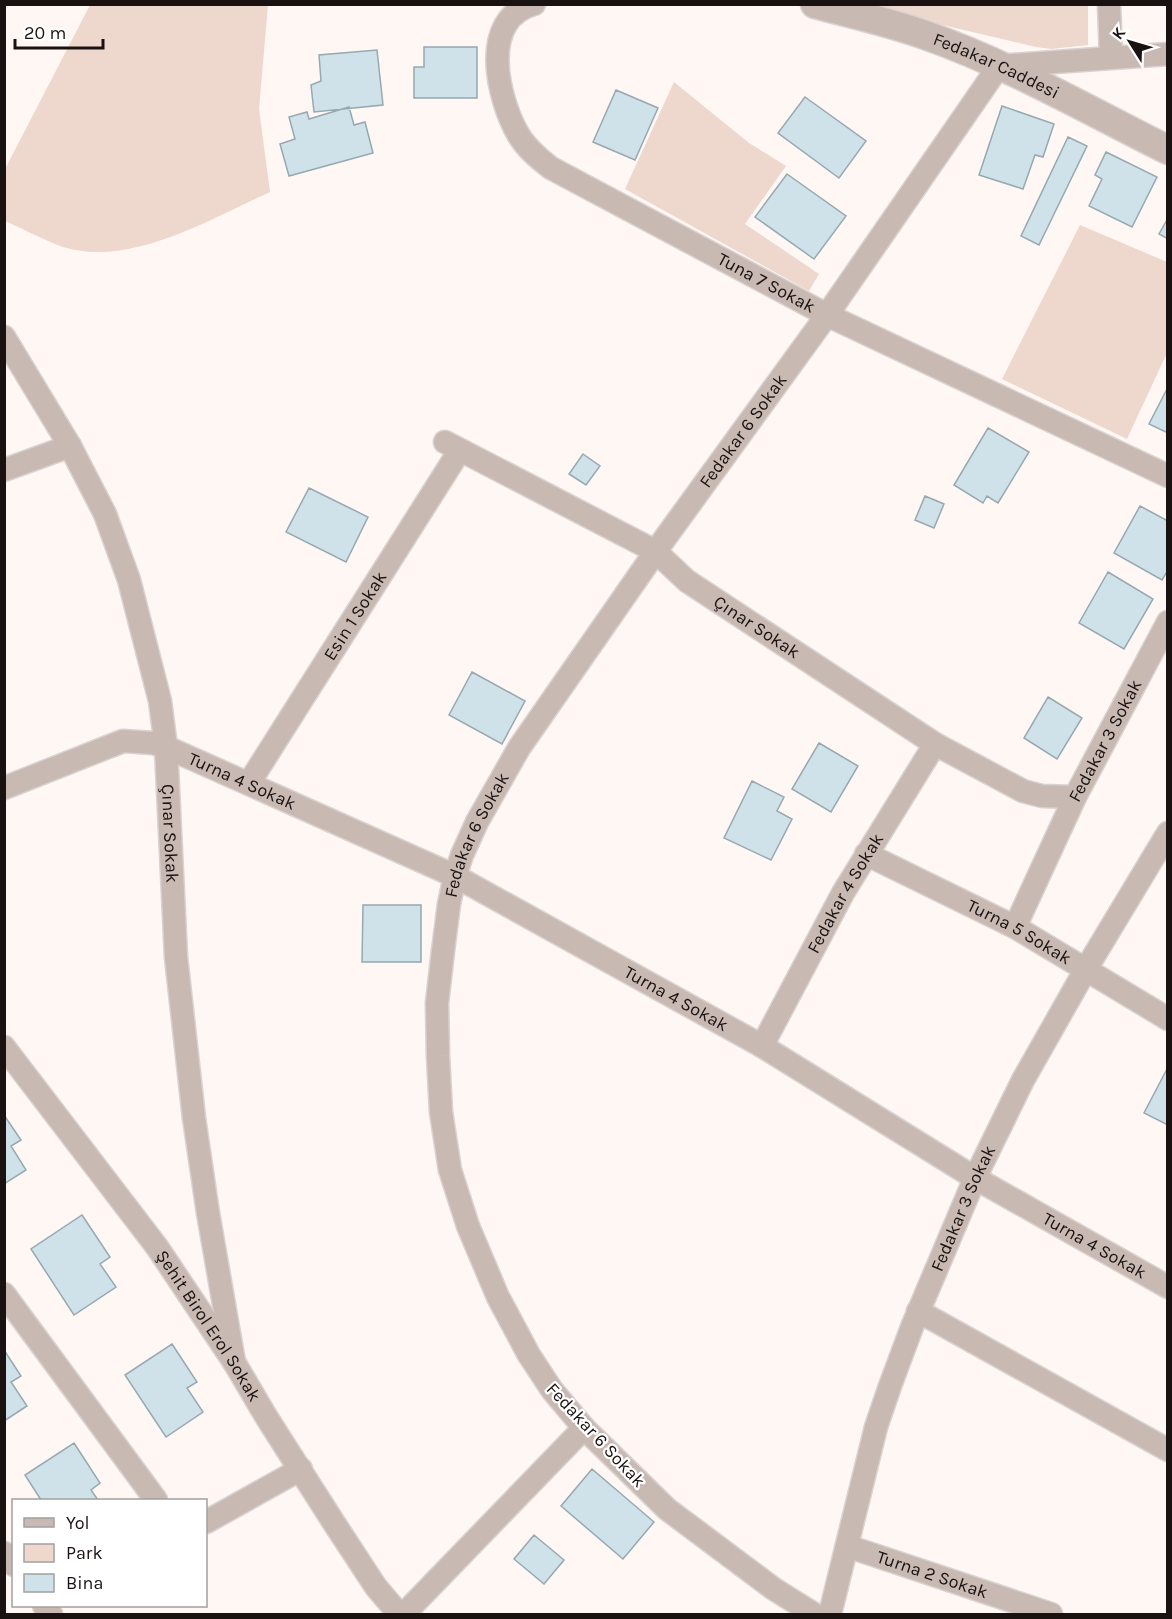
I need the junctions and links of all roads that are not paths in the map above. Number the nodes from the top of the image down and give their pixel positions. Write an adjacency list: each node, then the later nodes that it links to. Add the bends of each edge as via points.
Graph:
1 (534, 4): 8 (street, Tuna 7 Sokak, via 512,17 502,30 498,46 501,90 514,126 527,147 551,168)
2 (815, 4): 6 (street, Fedakar Caddesi, via 924,34)
3 (1109, 4): 5 (street)
4 (1167, 54): 5 (street)
5 (1111, 57): 6 (street)
6 (999, 66): 7 (street, Fedakar Caddesi); 8 (street, Fedakar 6 Sokak)
7 (1167, 150)
8 (827, 315): 13 (street, Tuna 7 Sokak); 14 (street, Fedakar 6 Sokak)
9 (4, 337): 10 (street, Çınar Sokak)
10 (70, 446): 12 (street); 17 (street, Çınar Sokak, via 105,514 129,580 160,701)
11 (453, 446): 14 (street, Çınar Sokak); 18 (street, Esin 1 Sokak)
12 (4, 470)
13 (1167, 476)
14 (656, 551): 16 (street, Çınar Sokak, via 687,581); 23 (street, Fedakar 6 Sokak, via 519,748 477,822)
15 (1167, 622): 20 (street, Fedakar 3 Sokak)
16 (935, 744): 20 (street, Çınar Sokak, via 1023,791); 22 (street, Fedakar 4 Sokak)
17 (166, 747): 18 (street, Turna 4 Sokak); 19 (street, Turna 4 Sokak, via 123,741); 33 (street, Çınar Sokak, via 176,957 196,1130)
18 (249, 783): 23 (street, Turna 4 Sokak)
19 (4, 788)
20 (1075, 797): 24 (street, Fedakar 3 Sokak)
21 (1167, 833): 25 (street, Fedakar 3 Sokak)
22 (866, 854): 24 (street, Turna 5 Sokak); 27 (street, Fedakar 4 Sokak)
23 (454, 876): 27 (street, Turna 4 Sokak); 34 (street, Fedakar 6 Sokak, via 437,1002 441,1112 450,1170 498,1297 540,1372)
24 (1016, 927): 25 (street, Turna 5 Sokak)
25 (1086, 969): 26 (street, Turna 5 Sokak); 29 (street, Fedakar 3 Sokak, via 1023,1080)
26 (1167, 1018)
27 (762, 1046): 29 (street, Turna 4 Sokak)
28 (4, 1047): 33 (street, Şehit Birol Erol Sokak, via 157,1247)
29 (975, 1178): 30 (street, Turna 4 Sokak); 32 (street, Fedakar 3 Sokak)
30 (1167, 1287)
31 (4, 1294): 37 (street)
32 (918, 1311): 35 (street); 39 (street, Fedakar 3 Sokak, via 876,1427)
33 (234, 1362): 36 (street, Şehit Birol Erol Sokak)
34 (584, 1428): 41 (street); 42 (street, Fedakar 6 Sokak, via 667,1509)
35 (1167, 1450)
36 (301, 1469): 38 (street); 40 (street, Şehit Birol Erol Sokak, via 376,1587)
37 (155, 1499)
38 (207, 1521)
39 (847, 1546): 43 (street, Fedakar 3 Sokak); 44 (street, Turna 2 Sokak)
40 (399, 1614)
41 (404, 1614)
42 (814, 1614)
43 (830, 1614)
44 (1051, 1614)

